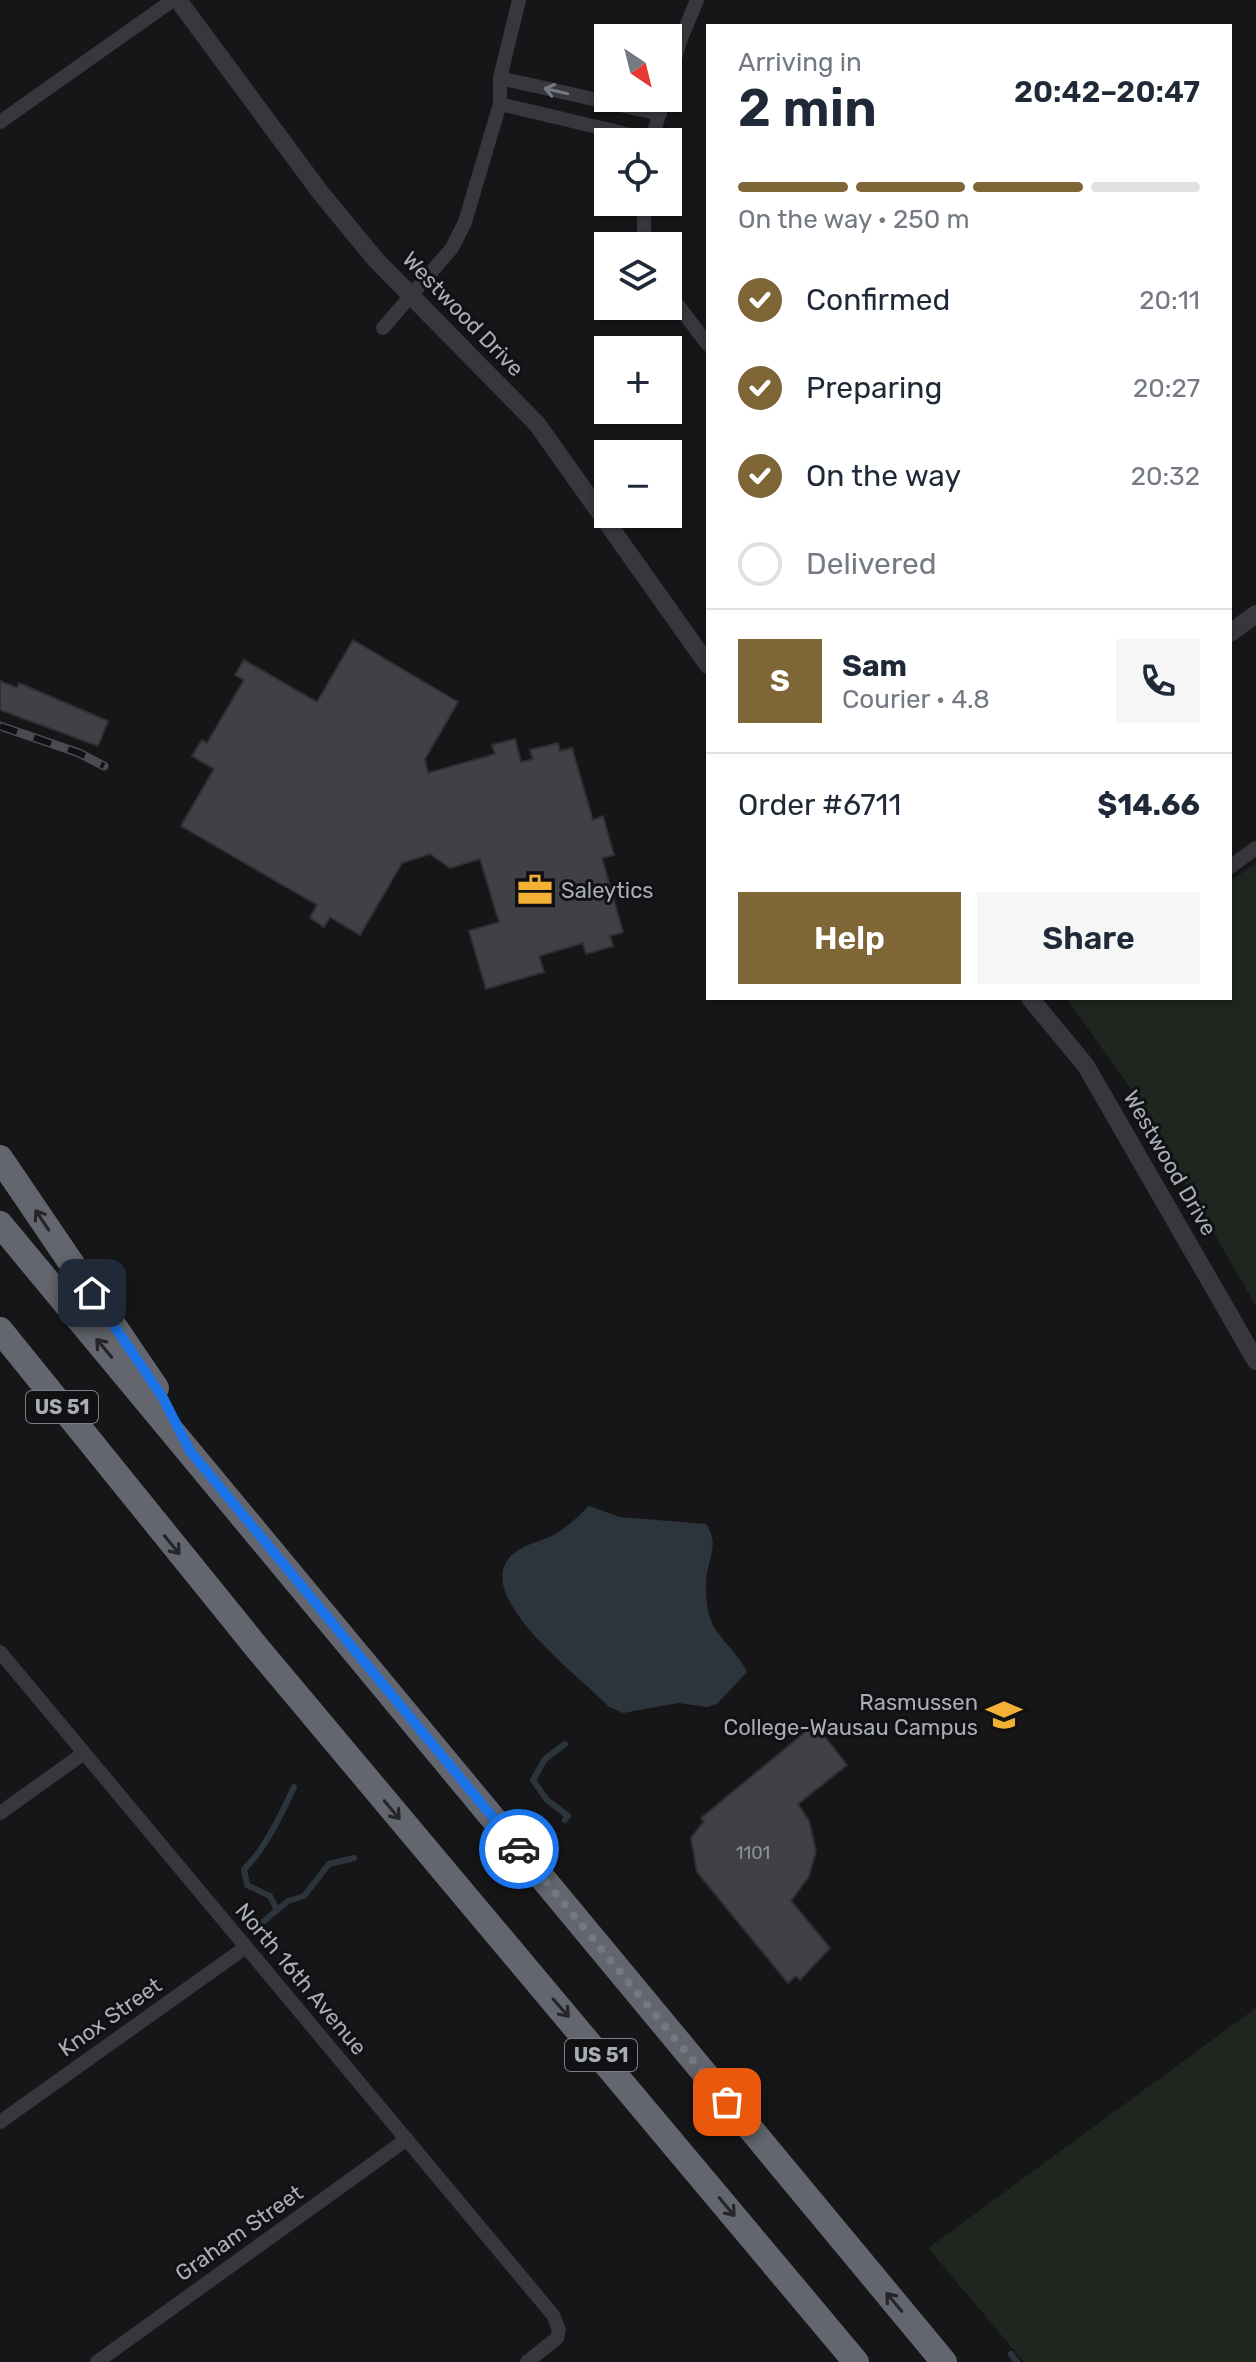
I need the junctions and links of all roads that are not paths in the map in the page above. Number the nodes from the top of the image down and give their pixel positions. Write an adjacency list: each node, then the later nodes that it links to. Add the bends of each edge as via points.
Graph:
1 (175, 0): 8 (street); 11 (street, Westwood Drive, via 320,192)
2 (519, 0): 5 (street)
3 (697, 0): 4 (street)
4 (682, 36)
5 (500, 78): 6 (street); 7 (street, one-way to 5)
6 (500, 104): 9 (street); 11 (street, via 465,222 452,248)
7 (660, 114): 10 (street)
8 (0, 122)
9 (599, 128)
10 (656, 128)
11 (410, 297): 13 (street); 17 (street, Westwood Drive, via 537,424)
12 (682, 311): 14 (street)
13 (383, 328)
14 (706, 342)
15 (1256, 614): 16 (street)
16 (1232, 632)
17 (706, 662)
18 (1256, 848): 19 (street)
19 (1232, 866)
20 (1032, 1000): 25 (street, Westwood Drive, via 1086,1066)
21 (0, 1158): 26 (highway, one-way to 21, via 150,1378)
22 (0, 1224): 26 (highway, US 51, one-way to 22)
23 (0, 1330): 27 (highway, US 51)
24 (0, 1356): 27 (highway)
25 (1256, 1361)
26 (190, 1451): 37 (highway, US 51, one-way to 26)
27 (123, 1485): 36 (highway, US 51, one-way to 36)
28 (0, 1652): 29 (street, North 16th Avenue)
29 (84, 1753): 30 (street); 31 (street, North 16th Avenue)
30 (0, 1813)
31 (246, 1947): 32 (street, Knox Street); 33 (street, North 16th Avenue)
32 (0, 2122)
33 (407, 2139): 34 (street, Graham Street); 35 (street, North 16th Avenue, via 553,2315 557,2338)
34 (97, 2362)
35 (527, 2362)
36 (856, 2362)
37 (944, 2362)

